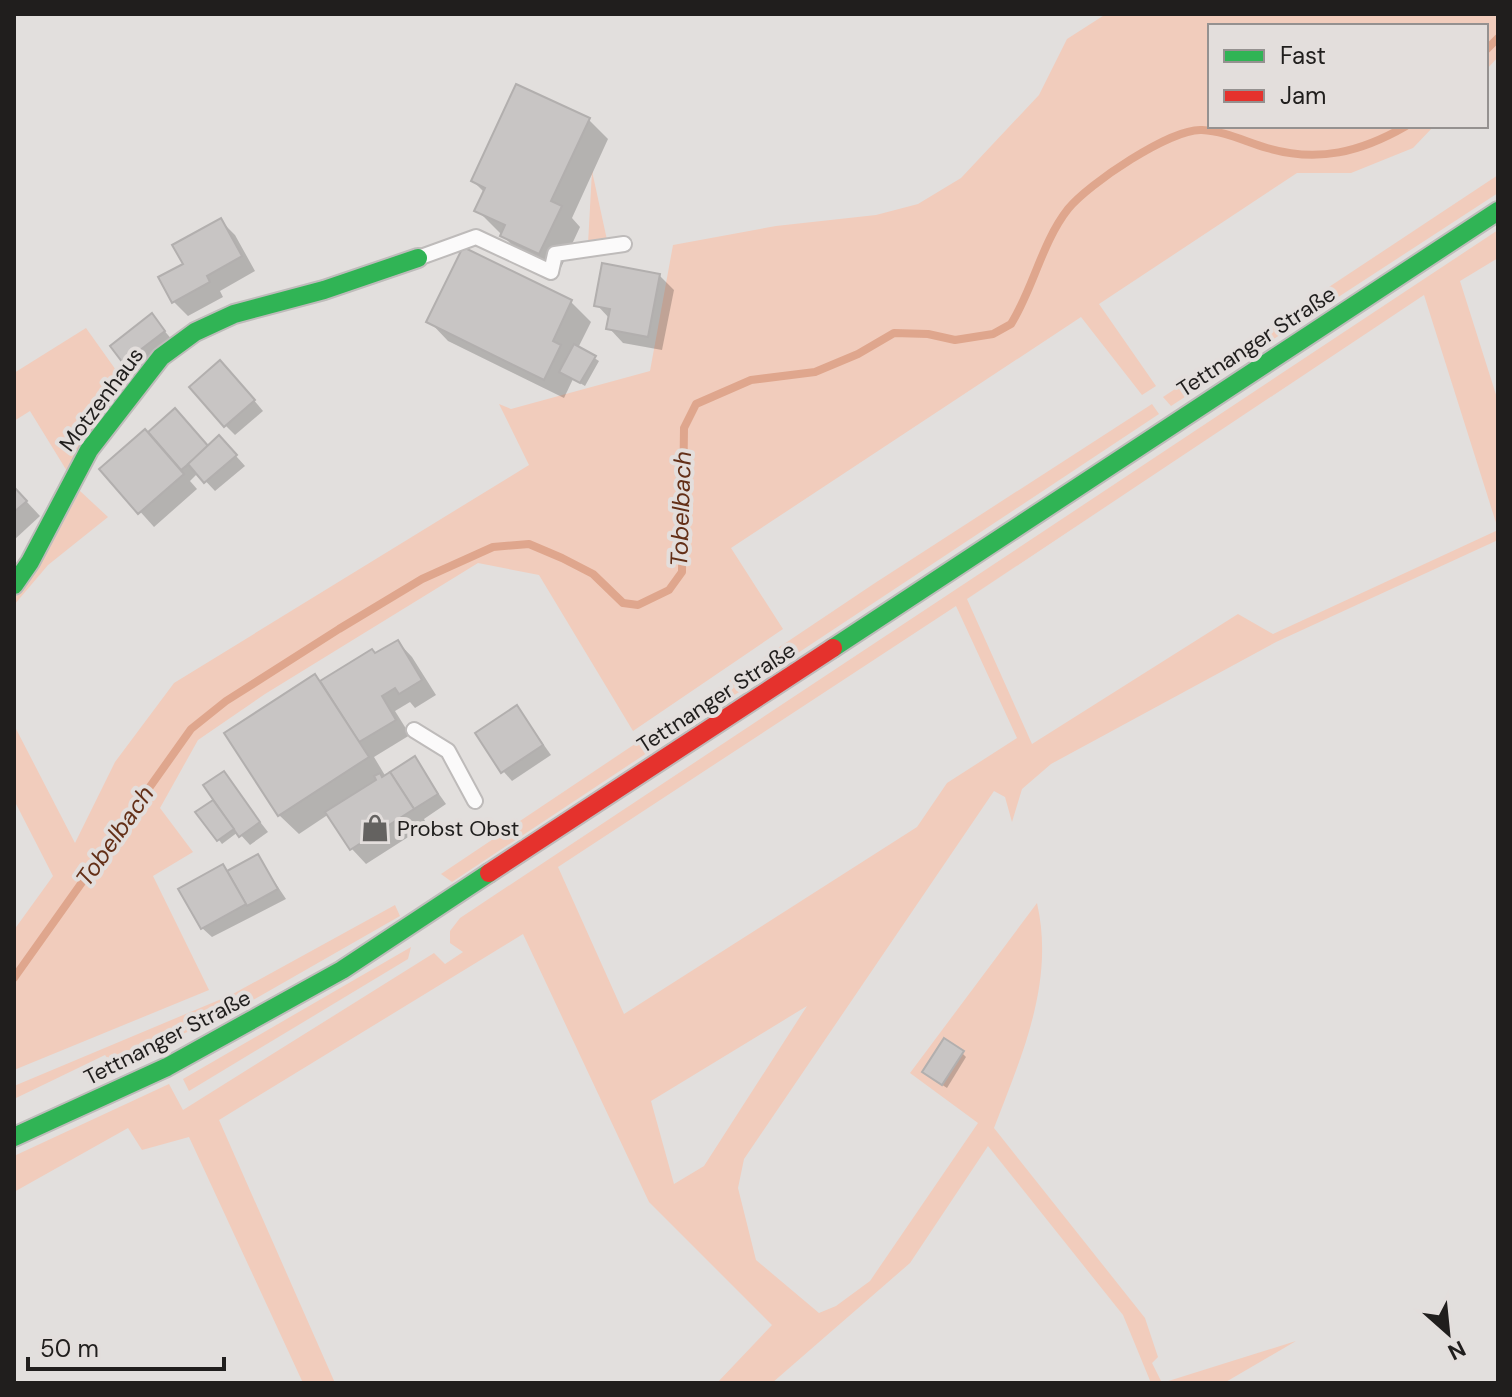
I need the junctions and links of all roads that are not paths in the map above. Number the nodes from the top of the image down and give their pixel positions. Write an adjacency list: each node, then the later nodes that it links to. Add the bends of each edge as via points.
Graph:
1 (1498, 211): 7 (main road, Tettnanger Straße, via 342,970 167,1067)
2 (624, 244): 3 (lane, via 555,254 551,272 476,237)
3 (418, 258): 4 (main road, Motzenhaus, via 234,314 195,332 161,357 89,450)
4 (14, 585)
5 (414, 730): 6 (lane, via 448,751)
6 (475, 801)
7 (14, 1137)

